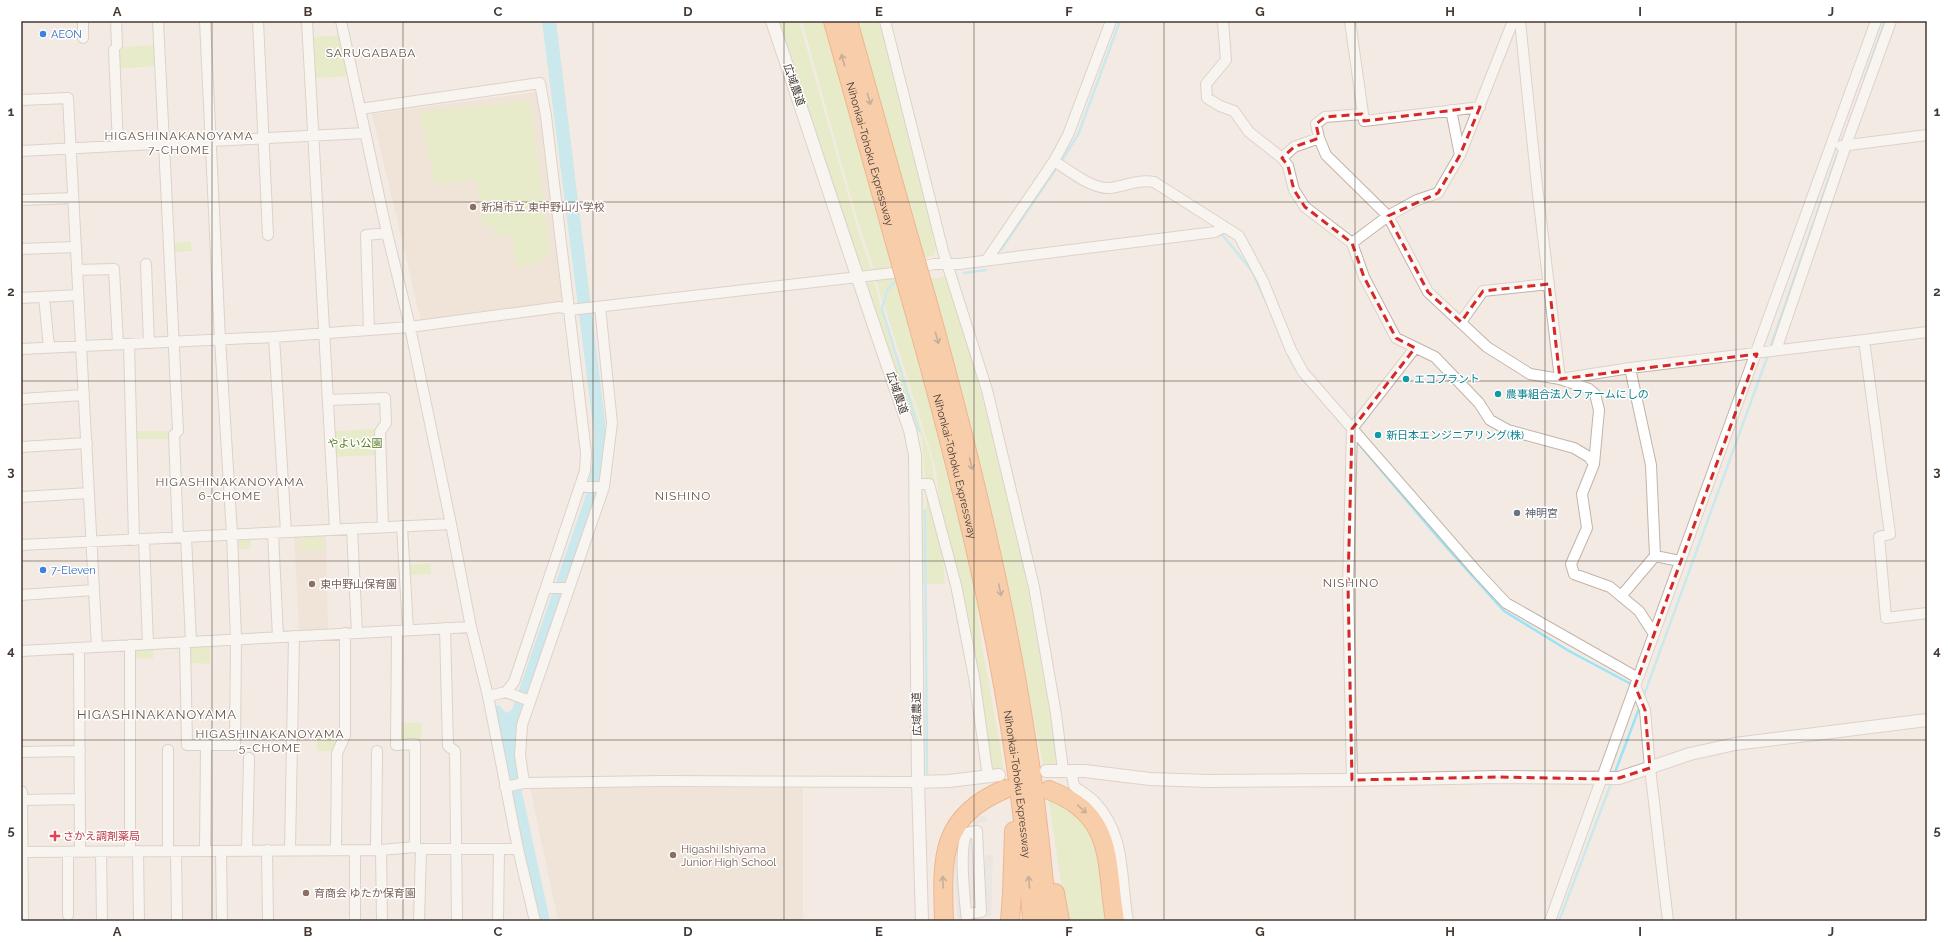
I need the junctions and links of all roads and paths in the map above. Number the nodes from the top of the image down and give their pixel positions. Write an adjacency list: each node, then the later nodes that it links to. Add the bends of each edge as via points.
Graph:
1 (82, 21): 19 (street)
2 (116, 21): 33 (street)
3 (158, 21): 31 (street)
4 (205, 21): 30 (street)
5 (258, 21): 28 (street)
6 (307, 21): 26 (street)
7 (341, 21): 22 (street)
8 (772, 21): 54 (street, 広域農道)
9 (833, 21): 44 (highway, Nihonkai-Tohoku Expressway, one-way to 9)
10 (848, 21): 44 (highway, Nihonkai-Tohoku Expressway, one-way to 44)
11 (886, 21): 51 (street)
12 (1111, 21): 39 (street, via 1068,135)
13 (1223, 21): 38 (street, via 1226,60 1206,84 1207,98 1234,111 1249,132)
14 (1350, 21): 24 (street)
15 (1513, 21): 21 (street)
16 (1520, 21): 55 (street)
17 (1876, 21): 35 (street)
18 (1891, 21): 32 (street)
19 (83, 38)
20 (21, 100): 34 (street, via 68,98)
21 (1480, 107): 23 (street); 37 (street)
22 (360, 109): 25 (street); 61 (street, via 540,83 547,116)
23 (1452, 110): 24 (street, via 1364,121); 37 (street)
24 (1362, 114): 29 (street, via 1325,117 1316,124)
25 (365, 133): 26 (street); 45 (street)
26 (313, 135): 28 (street); 66 (street)
27 (1927, 135): 32 (street)
28 (263, 138): 30 (street); 46 (street)
29 (1319, 138): 38 (street, via 1294,147); 42 (street, via 1326,155)
30 (210, 142): 31 (street); 68 (street)
31 (164, 144): 33 (street); 70 (street)
32 (1846, 145): 35 (street); 78 (street)
33 (118, 146): 34 (street)
34 (70, 148): 36 (street); 40 (street)
35 (1830, 149): 79 (street)
36 (21, 151)
37 (1460, 155): 42 (street, via 1438,192)
38 (1282, 158): 47 (street, via 1288,166 1294,190 1305,207)
39 (1054, 161): 43 (street, via 1100,187 1111,188 1143,180 1154,182); 50 (street)
40 (73, 198): 41 (street); 48 (street)
41 (21, 200)
42 (1388, 216): 47 (street); 62 (street, via 1428,292)
43 (1224, 227): 50 (street, via 1215,232); 85 (street, via 1239,236 1245,246 1263,280 1291,350 1303,372)
44 (899, 230): 59 (highway, Nihonkai-Tohoku Expressway, bridge)
45 (387, 233): 63 (street); 64 (street, via 366,235)
46 (268, 234)
47 (1352, 243): 76 (street, via 1364,277 1396,338)
48 (75, 247): 49 (street); 53 (street)
49 (21, 249)
50 (986, 261): 51 (street)
51 (948, 263): 54 (street); 143 (street, via 987,390 1032,579)
52 (146, 264): 71 (street)
53 (77, 270): 56 (street); 72 (street, via 114,268)
54 (856, 276): 60 (street); 89 (street, 広域農道, via 910,430 915,455)
55 (1549, 284): 62 (street, via 1483,291); 81 (street)
56 (78, 295): 57 (street); 74 (street)
57 (44, 297): 58 (street); 75 (street)
58 (21, 298)
59 (920, 302): 113 (highway, Nihonkai-Tohoku Expressway); 134 (highway, Nihonkai-Tohoku Expressway, one-way to 134, via 951,388 992,553)
60 (598, 307): 61 (street); 109 (street, via 612,423 611,442 604,487)
61 (572, 310): 63 (street, via 560,307); 108 (street, via 586,453 585,471)
62 (1461, 322): 81 (street, via 1487,347 1530,374)
63 (410, 327): 64 (street); 94 (street)
64 (369, 330): 66 (street)
65 (1927, 332): 69 (street)
66 (325, 333): 67 (street); 84 (street)
67 (274, 337): 68 (street); 100 (street)
68 (220, 339): 70 (street); 101 (street)
69 (1864, 340): 78 (street); 114 (street, via 1890,534 1879,537 1886,618)
70 (175, 342): 71 (street); 102 (street, via 178,431 174,435)
71 (149, 343): 73 (street)
72 (118, 344): 73 (street); 74 (street)
73 (129, 344): 103 (street)
74 (82, 346): 75 (street); 82 (street)
75 (49, 347): 77 (street)
76 (1415, 348): 85 (street); 88 (street, via 1435,357 1479,403 1490,420 1508,430 1574,448 1589,457)
77 (21, 349)
78 (1776, 350): 79 (street)
79 (1757, 354): 80 (street); 107 (street)
80 (1630, 368): 81 (street); 106 (street, via 1651,466)
81 (1560, 379): 88 (street, via 1589,389 1595,394 1599,410)
82 (84, 395): 83 (street); 86 (street)
83 (21, 399)
84 (328, 400): 96 (street, via 385,398 386,423 380,432); 98 (street)
85 (1352, 429): 130 (street, via 1506,603); 147 (street, via 1348,585)
86 (87, 443): 87 (street); 92 (street)
87 (21, 447)
88 (1594, 464): 112 (street, via 1582,494 1587,528 1571,564 1574,574 1610,587)
89 (914, 484): 146 (street, via 930,484 956,585); 148 (street, 広域農道)
90 (586, 487): 91 (street)
91 (602, 487)
92 (89, 493): 93 (street); 104 (street)
93 (21, 497)
94 (451, 524): 95 (street); 115 (street)
95 (402, 526): 96 (street); 117 (street)
96 (383, 527): 97 (street)
97 (352, 528): 98 (street); 118 (street)
98 (335, 529): 100 (street)
99 (273, 532): 100 (street); 101 (street); 122 (street)
100 (286, 532)
101 (232, 534): 102 (street); 123 (street)
102 (182, 537): 103 (street); 124 (street)
103 (139, 540): 104 (street); 125 (street)
104 (92, 542): 105 (street); 110 (street)
105 (21, 545)
106 (1654, 556): 107 (street); 112 (street)
107 (1680, 561): 120 (street)
108 (549, 588): 109 (street); 131 (street)
109 (567, 588): 133 (street)
110 (94, 590): 111 (street); 127 (street)
111 (21, 595)
112 (1622, 595): 120 (street, via 1639,611)
113 (989, 604): 191 (highway, via 1014,821); 192 (highway, Nihonkai-Tohoku Expressway, one-way to 113, via 1027,856 1009,719)
114 (1927, 613)
115 (471, 627): 116 (street); 132 (street)
116 (445, 628): 117 (street); 157 (street, via 448,746 454,751)
117 (402, 631): 118 (street); 155 (street, via 396,745 415,744)
118 (358, 633): 119 (street)
119 (345, 634): 121 (street); 162 (street, via 345,736 337,752)
120 (1654, 634): 130 (street)
121 (294, 636): 122 (street); 161 (street)
122 (278, 637): 123 (street)
123 (236, 639): 124 (street); 136 (street, via 235,745)
124 (188, 642): 125 (street); 136 (street, via 187,745)
125 (148, 644): 126 (street)
126 (130, 645): 127 (street); 165 (street)
127 (97, 647): 128 (street)
128 (79, 648): 129 (street); 138 (street)
129 (21, 651)
130 (1636, 682): 142 (street, via 1645,710); 145 (street)
131 (510, 694): 132 (street); 133 (street)
132 (488, 696): 150 (street)
133 (529, 700): 149 (street, via 520,736)
134 (1022, 713): 193 (highway, Nihonkai-Tohoku Expressway, via 1041,854); 194 (highway)
135 (1927, 720): 142 (street, via 1735,744 1690,754)
136 (206, 745): 167 (street)
137 (168, 750): 166 (street)
138 (80, 751): 140 (street); 153 (street)
139 (377, 751): 164 (street)
140 (21, 752)
141 (249, 758): 159 (street)
142 (1650, 768): 145 (street, via 1620,778); 198 (street)
143 (1067, 770): 144 (street); 147 (street, via 1179,780); 196 (street, via 1072,783 1100,809 1116,838 1122,864)
144 (1046, 771)
145 (1601, 778): 147 (street, via 1499,776); 197 (street)
146 (997, 780): 148 (street); 190 (highway, one-way to 146, via 942,875 950,837 973,807 991,794)
147 (1352, 780)
148 (918, 782): 149 (street, via 662,781); 188 (street, 広域農道); 189 (street, 広域農道)
149 (523, 784): 150 (street)
150 (507, 786): 156 (street)
151 (1049, 790): 195 (highway, one-way to 195, via 1080,806 1099,831 1109,866)
152 (21, 792): 154 (street)
153 (80, 799): 154 (street); 171 (street)
154 (21, 800): 169 (street)
155 (418, 848): 157 (street); 164 (street); 184 (street)
156 (518, 848): 158 (street); 187 (street)
157 (455, 849): 158 (street); 185 (street)
158 (499, 849): 186 (street)
159 (247, 850): 160 (street); 168 (street)
160 (267, 850): 161 (street); 181 (street)
161 (290, 850): 162 (street)
162 (336, 850): 163 (street)
163 (355, 850): 164 (street); 182 (street)
164 (379, 850): 183 (street)
165 (134, 851): 166 (street); 172 (street); 178 (street)
166 (172, 851): 167 (street); 179 (street)
167 (205, 851): 168 (street)
168 (221, 851): 180 (street)
169 (21, 852): 170 (street); 173 (street)
170 (68, 852): 171 (street); 174 (street)
171 (80, 852): 172 (street)
172 (101, 852): 177 (street)
173 (22, 894): 176 (street)
174 (68, 915)
175 (967, 917): 175 (street, via 962,847 967,833 977,831 981,912)
176 (22, 921)
177 (102, 921)
178 (139, 921)
179 (177, 921)
180 (222, 921)
181 (268, 921)
182 (355, 921)
183 (382, 921)
184 (419, 921)
185 (457, 921)
186 (498, 921)
187 (535, 921)
188 (914, 921)
189 (922, 921)
190 (944, 921)
191 (1010, 921)
192 (1032, 921)
193 (1047, 921)
194 (1060, 921)
195 (1115, 921)
196 (1128, 921)
197 (1550, 921)
198 (1668, 921)

